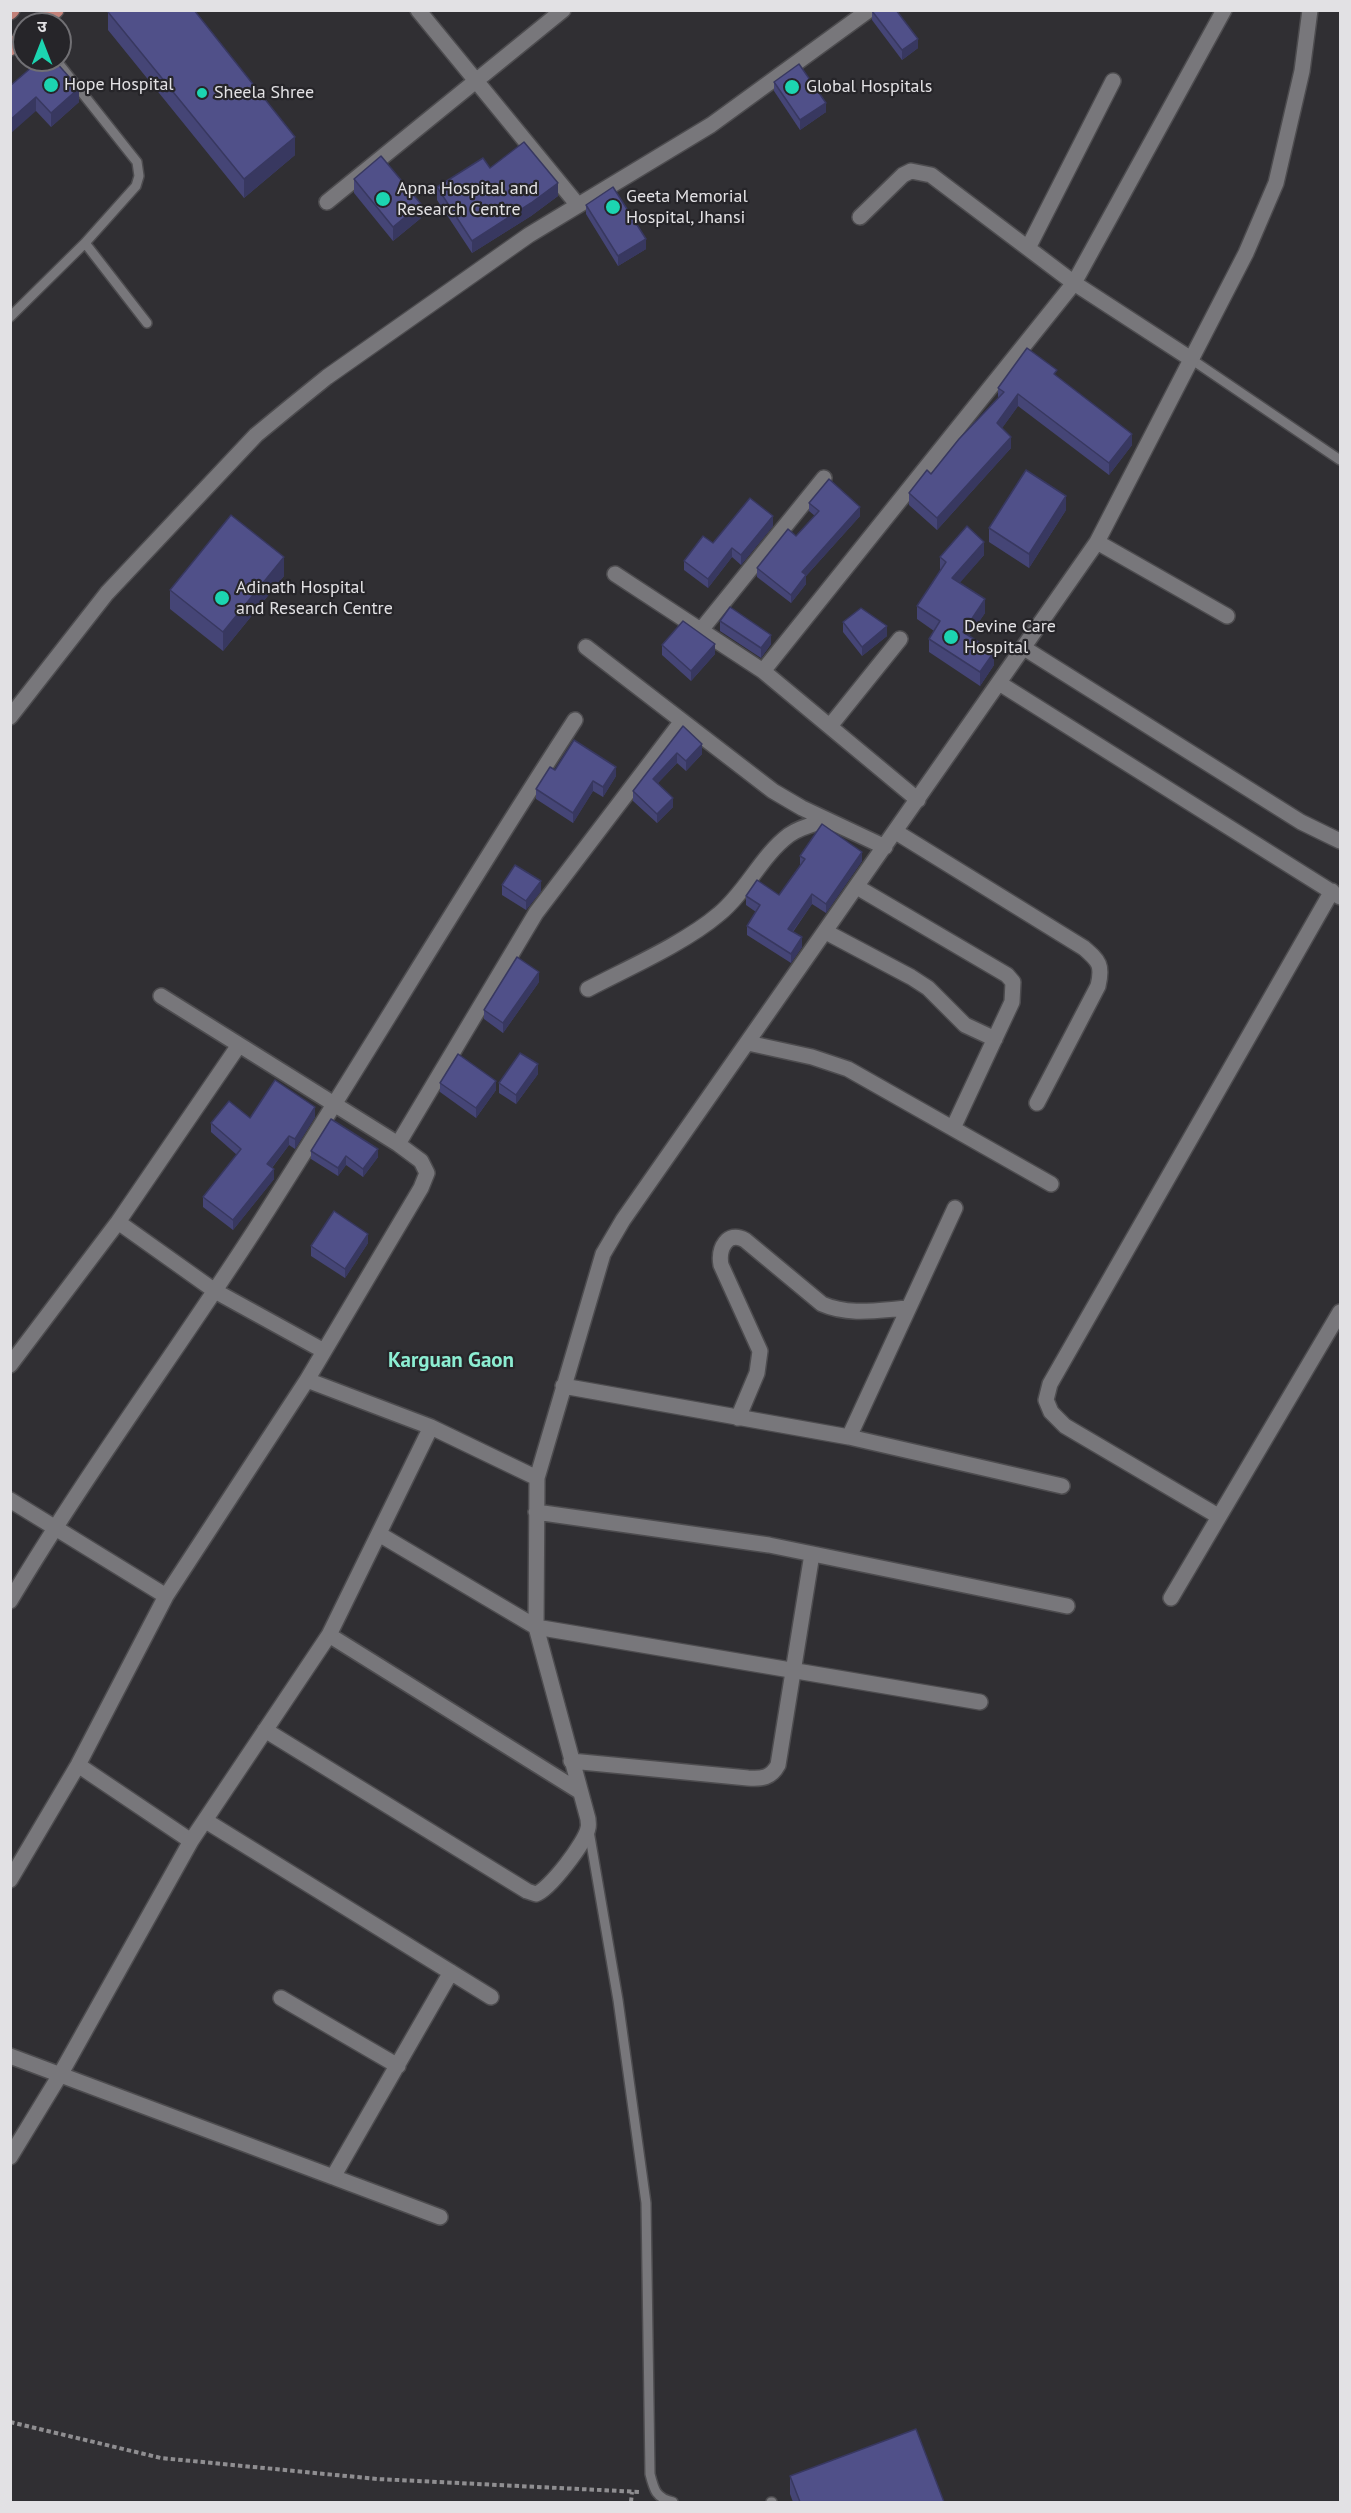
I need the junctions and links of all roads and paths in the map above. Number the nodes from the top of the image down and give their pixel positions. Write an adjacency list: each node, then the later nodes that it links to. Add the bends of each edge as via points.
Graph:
1 (418, 10): 7 (street)
2 (563, 10): 7 (street)
3 (869, 10): 10 (street, via 711,125)
4 (1224, 10): 14 (street)
5 (1310, 10): 17 (street, via 1302,71 1276,183 1246,253)
6 (66, 72): 12 (lane, via 137,162 139,176 136,186)
7 (477, 80): 9 (street); 10 (street)
8 (1113, 81): 13 (street)
9 (327, 202)
10 (578, 204): 29 (street, via 327,377 256,435 107,593)
11 (861, 217): 13 (street, via 903,175 919,171 931,175)
12 (84, 243): 15 (lane); 16 (lane)
13 (1028, 248): 14 (street)
14 (1074, 283): 17 (street); 27 (street)
15 (10, 317)
16 (147, 323)
17 (1191, 359): 18 (lane); 20 (street)
18 (1341, 460)
19 (824, 478): 23 (street)
20 (1096, 542): 22 (street); 26 (street)
21 (615, 574): 23 (street)
22 (1227, 616)
23 (701, 630): 27 (street)
24 (900, 639): 32 (street)
25 (586, 647): 31 (street)
26 (1024, 648): 28 (street); 36 (street, via 1300,822)
27 (763, 670): 32 (street)
28 (999, 683): 33 (street); 39 (street)
29 (10, 717)
30 (575, 720): 46 (street)
31 (682, 721): 34 (street, via 773,791); 49 (street, via 536,913)
32 (830, 726): 33 (street)
33 (918, 800): 35 (street)
34 (827, 820): 37 (street); 41 (street, via 788,835 720,914 699,929)
35 (896, 832): 37 (street); 47 (street, via 1096,958 1102,971 1098,986)
36 (1341, 841)
37 (885, 847): 38 (street)
38 (857, 887): 40 (street); 43 (street, via 1007,975 1013,982 1012,1002)
39 (1336, 894): 67 (street, via 1050,1384 1046,1400 1065,1426)
40 (826, 932): 43 (street, via 928,988 965,1025); 44 (street)
41 (588, 989)
42 (161, 996): 45 (street)
43 (995, 1039): 48 (street)
44 (748, 1043): 48 (street, via 848,1069); 59 (street, via 603,1254)
45 (239, 1045): 46 (street); 52 (street)
46 (335, 1103): 49 (street); 53 (street)
47 (1037, 1103)
48 (953, 1128): 50 (street)
49 (398, 1144): 56 (street, via 421,1161 427,1173)
50 (1051, 1184)
51 (954, 1208): 54 (street)
52 (118, 1222): 53 (street); 57 (street)
53 (215, 1291): 56 (street); 68 (street)
54 (908, 1308): 60 (street, via 855,1312 833,1309 745,1240 732,1237 723,1244 721,1265 760,1351 757,1373); 62 (street)
55 (1341, 1312): 67 (street)
56 (324, 1351): 58 (street)
57 (10, 1365)
58 (308, 1380): 61 (street); 71 (street)
59 (563, 1386): 60 (street); 63 (street)
60 (738, 1418): 62 (street)
61 (431, 1427): 63 (street); 69 (street)
62 (849, 1437): 64 (street)
63 (537, 1478): 66 (street)
64 (1062, 1486)
65 (10, 1500): 68 (street)
66 (536, 1512): 70 (street); 75 (street)
67 (1218, 1516): 72 (street)
68 (56, 1528): 71 (street); 73 (street)
69 (379, 1534): 75 (street); 76 (street)
70 (812, 1554): 74 (street); 77 (street)
71 (166, 1596): 81 (street)
72 (1171, 1598)
73 (10, 1601)
74 (1067, 1606)
75 (536, 1627): 77 (street); 80 (street)
76 (329, 1635): 79 (street); 82 (street)
77 (795, 1670): 78 (street); 80 (street, via 778,1765 773,1774 754,1779)
78 (980, 1702)
79 (265, 1730): 83 (street); 84 (street, via 536,1894 549,1886)
80 (571, 1761): 82 (street)
81 (78, 1765): 85 (street); 86 (street)
82 (579, 1791): 84 (street)
83 (206, 1821): 85 (street); 87 (street)
84 (588, 1828): 98 (lane, via 618,2000 646,2203 650,2474)
85 (191, 1840): 92 (street)
86 (10, 1880)
87 (452, 1972): 88 (street); 91 (street)
88 (491, 1997)
89 (281, 1998): 91 (street)
90 (10, 2056): 92 (street)
91 (398, 2066): 94 (street)
92 (60, 2075): 93 (street); 94 (street)
93 (10, 2157)
94 (333, 2177): 95 (street)
95 (440, 2217)
96 (10, 2422): 97 (path, via 161,2458 377,2479)
97 (632, 2492): 98 (path); 99 (path)
98 (655, 2493): 100 (lane, via 662,2500)
99 (631, 2502)
100 (673, 2502)

